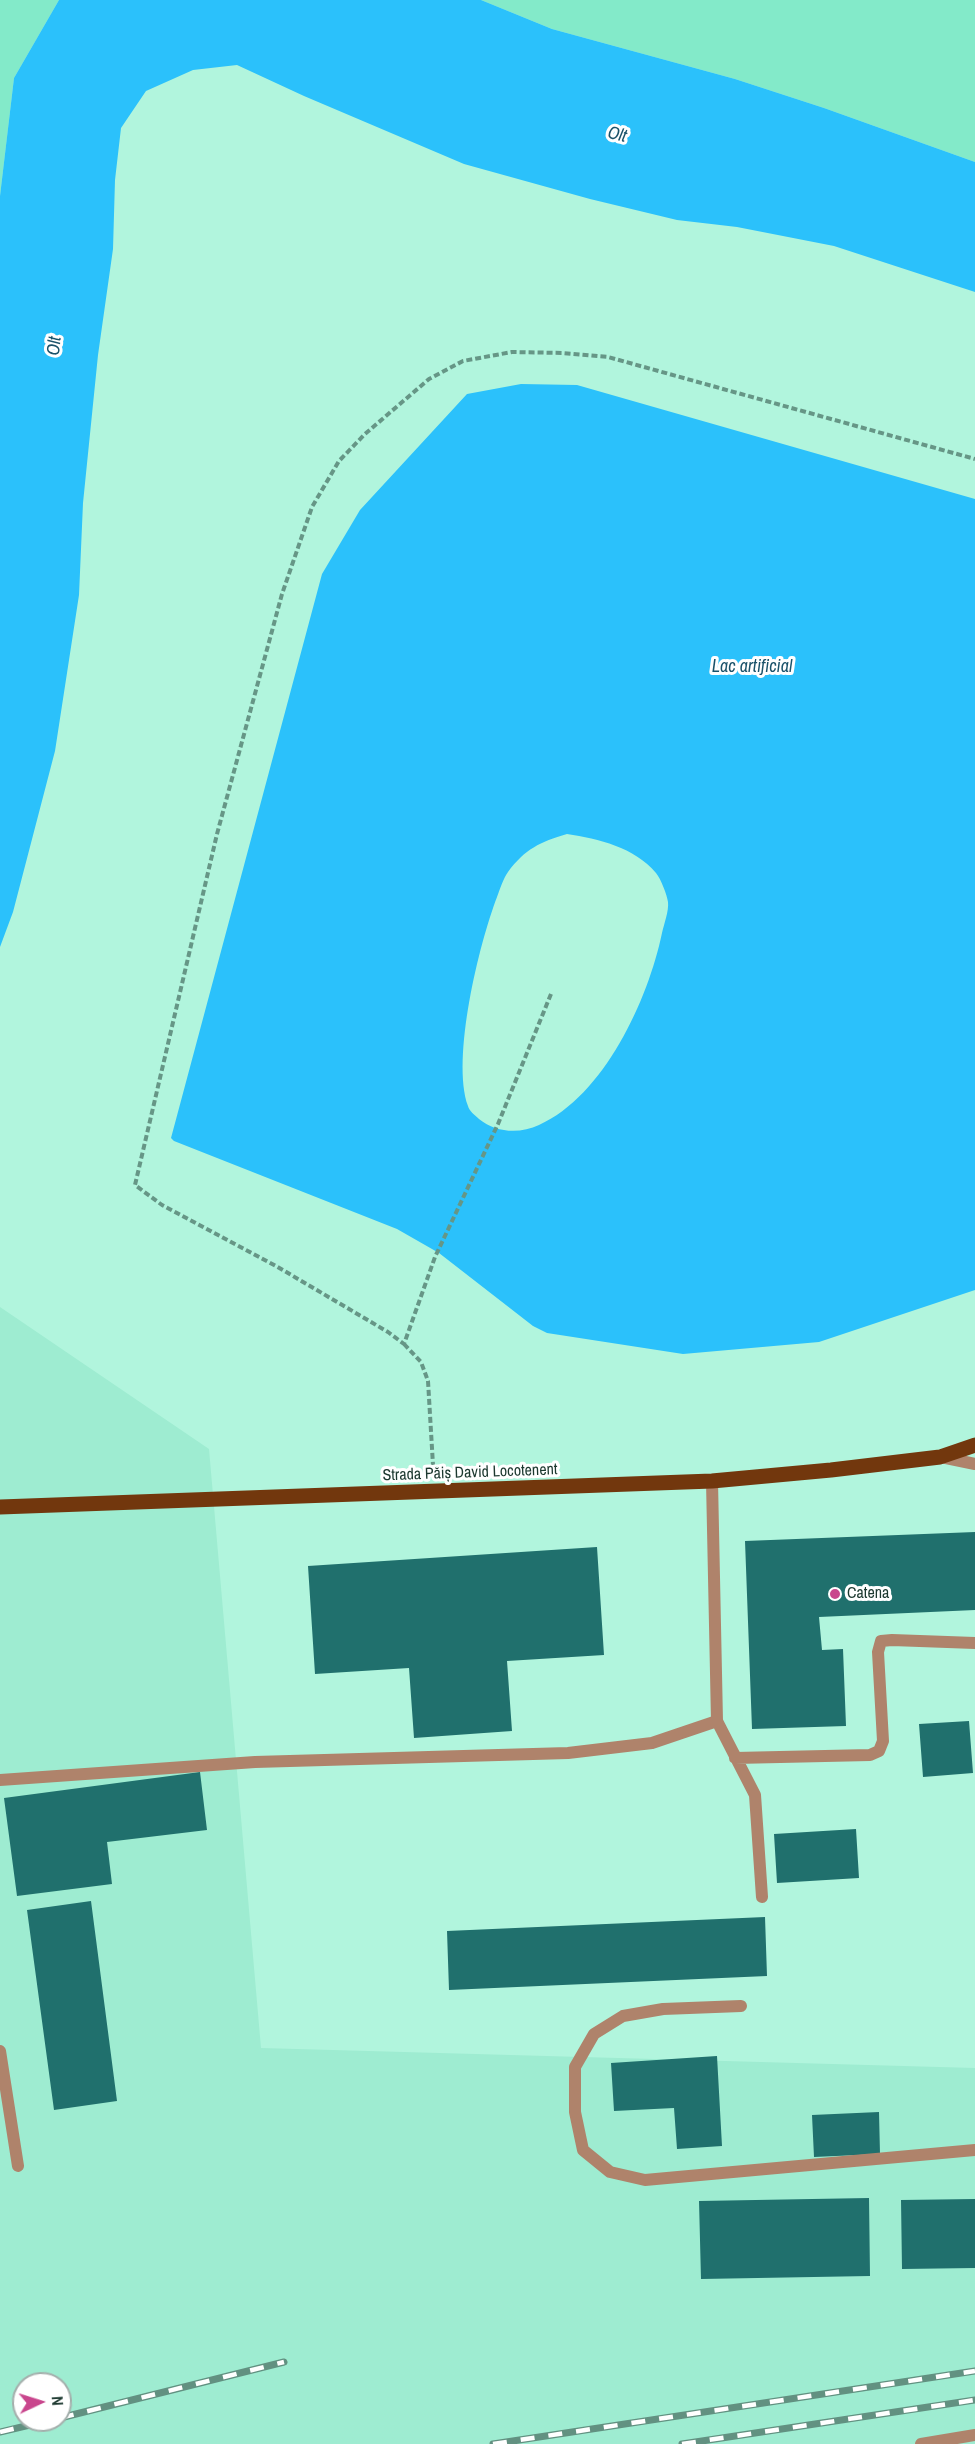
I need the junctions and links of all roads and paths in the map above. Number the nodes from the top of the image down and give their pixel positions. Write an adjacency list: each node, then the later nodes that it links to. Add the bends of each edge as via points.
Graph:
1 (975, 459): 3 (path, via 608,357 512,352 463,361 429,378 339,461 312,507 282,594 217,834 135,1185 162,1205 286,1272)
2 (551, 994): 3 (path, via 498,1125 435,1257)
3 (404, 1344): 8 (path, via 421,1362 429,1382)
4 (975, 1445): 5 (main road, Strada Păiș David Locotenent)
5 (940, 1457): 6 (street, Strada Păiș David Locotenent); 7 (main road, Strada Păiș David Locotenent)
6 (975, 1464)
7 (712, 1481): 8 (main road, Strada Păiș David Locotenent); 11 (street)
8 (434, 1492): 9 (main road, Strada Păiș David Locotenent)
9 (0, 1507)
10 (975, 1643): 12 (street, via 881,1641 878,1652 883,1741 879,1751 870,1755)
11 (717, 1721): 12 (street); 13 (street, via 652,1743 568,1753 255,1762)
12 (735, 1758): 14 (street, via 755,1796)
13 (0, 1780)
14 (762, 1897)
15 (741, 2006): 17 (street, via 663,2009 623,2016 594,2034 574,2067 575,2112 583,2150 610,2172 645,2180)
16 (0, 2051): 18 (street)
17 (975, 2150)
18 (18, 2166)
19 (975, 2435): 20 (street)
20 (921, 2444)

